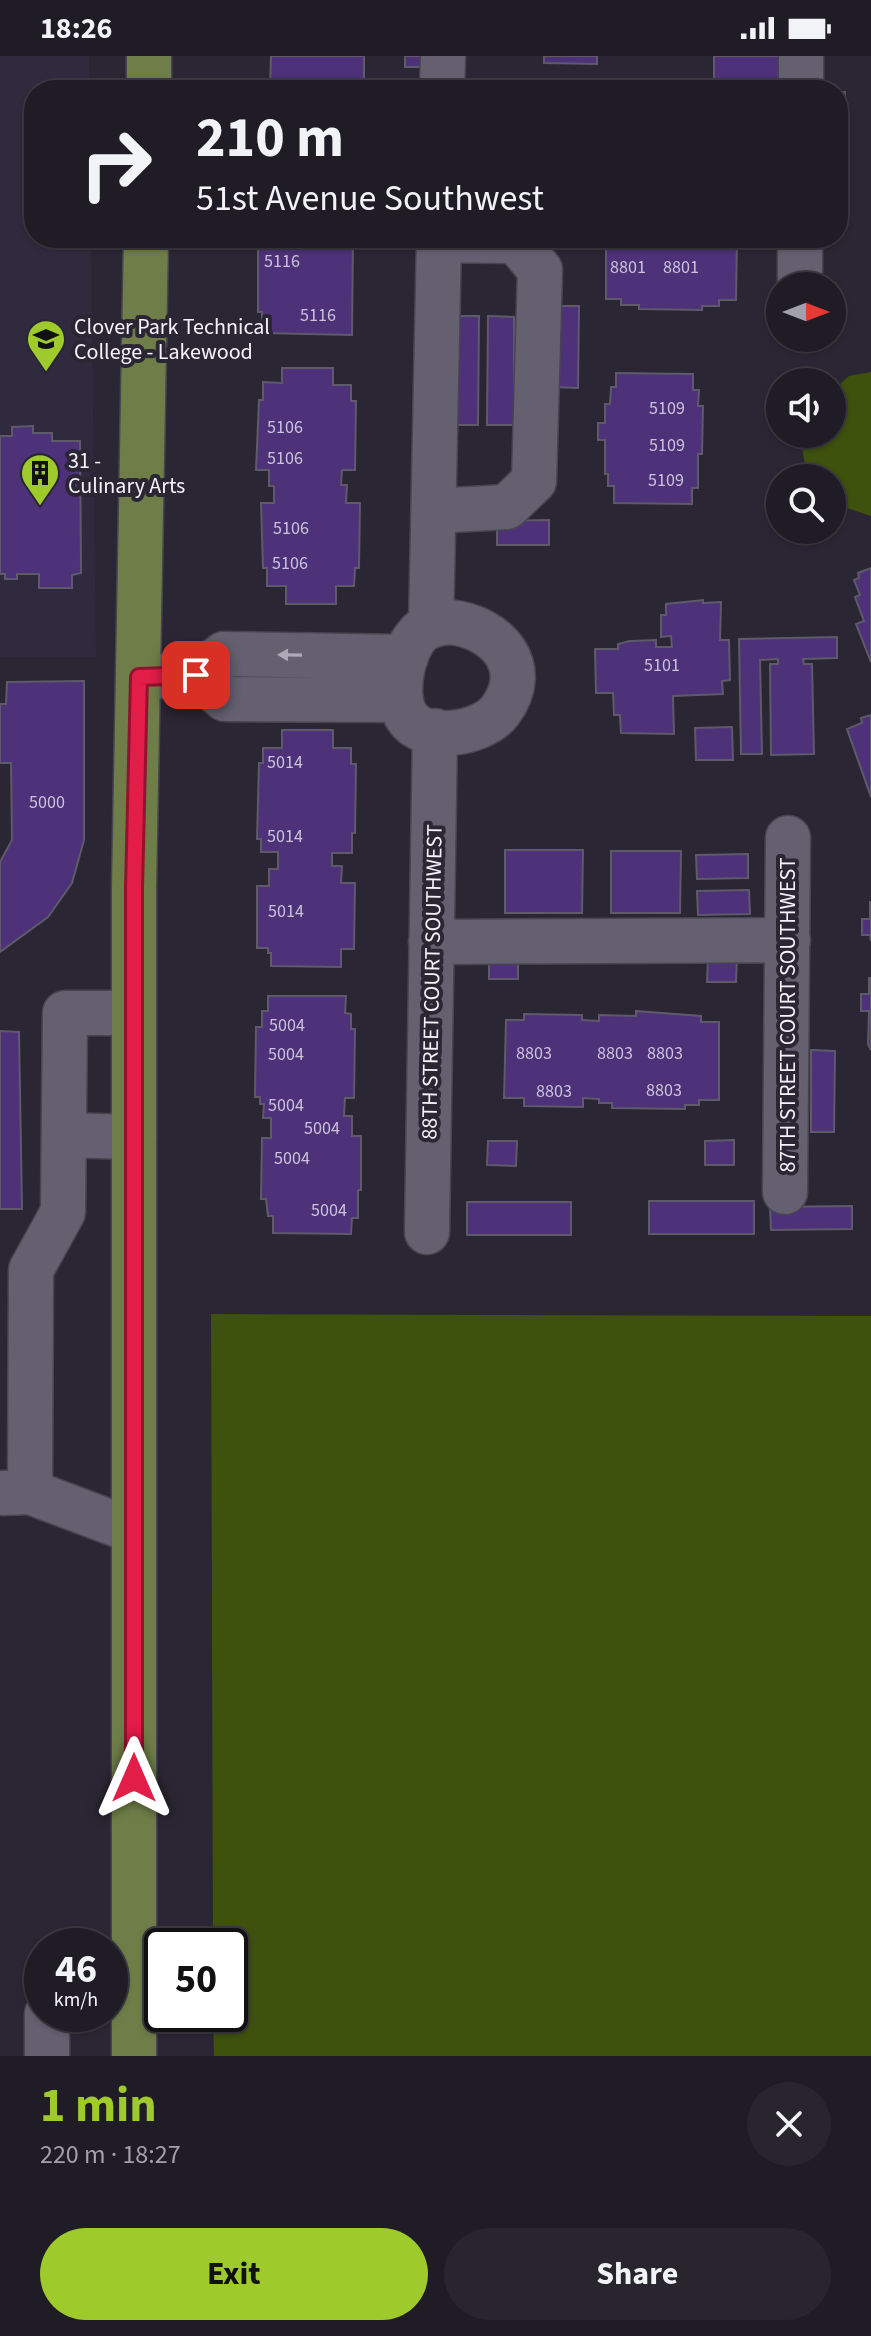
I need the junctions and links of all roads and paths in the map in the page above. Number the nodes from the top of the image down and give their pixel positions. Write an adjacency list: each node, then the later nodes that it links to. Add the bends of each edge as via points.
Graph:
1 (149, 56): 4 (main road)
2 (443, 56): 5 (street)
3 (801, 56): 6 (street)
4 (149, 80)
5 (442, 80)
6 (801, 80)
7 (146, 248): 15 (main road)
8 (439, 248): 12 (street)
9 (522, 248): 12 (street, via 540,270 534,481 507,507)
10 (800, 248): 11 (street)
11 (800, 272)
12 (434, 511): 13 (street)
13 (419, 642): 14 (street, one-way to 14, via 224,654); 16 (street); 17 (street, via 450,622 462,623 504,647 512,677 504,706 493,721 479,729)
14 (196, 675): 15 (street); 16 (street, via 225,699)
15 (139, 677): 21 (main road)
16 (401, 700): 17 (street, via 416,726)
17 (435, 731): 20 (street, 88TH STREET COURT SOUTHWEST)
18 (788, 838): 19 (street, 87TH STREET COURT SOUTHWEST)
19 (788, 940): 20 (street); 24 (street, 87TH STREET COURT SOUTHWEST)
20 (431, 942): 25 (street, 88TH STREET COURT SOUTHWEST)
21 (134, 1013): 22 (street, via 65,1013); 23 (main road)
22 (64, 1135): 23 (street); 26 (street, via 63,1212 31,1270)
23 (134, 1137): 27 (main road)
24 (785, 1192)
25 (427, 1232)
26 (15, 1493): 27 (street)
27 (134, 1531): 30 (main road)
28 (47, 2032): 29 (street)
29 (47, 2056)
30 (134, 2056)

